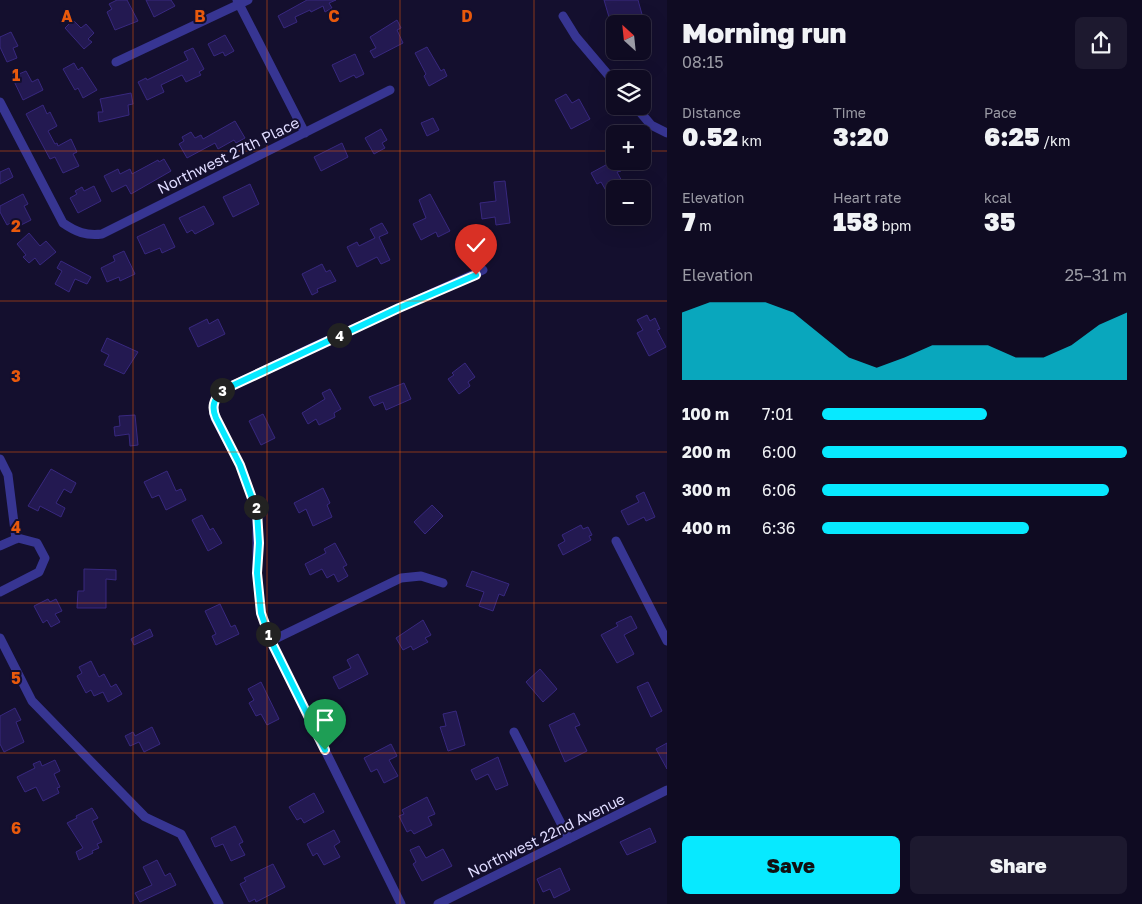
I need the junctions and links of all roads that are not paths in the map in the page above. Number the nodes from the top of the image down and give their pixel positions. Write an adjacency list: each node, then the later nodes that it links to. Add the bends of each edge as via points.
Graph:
1 (242, 1): 3 (street); 8 (street)
2 (563, 16): 4 (street)
3 (116, 62)
4 (606, 72)
5 (390, 90): 8 (street, Northwest 27th Place)
6 (0, 102): 8 (street, Northwest 27th Place, via 63,223 77,232 92,235 102,234)
7 (643, 115): 9 (street, via 651,125)
8 (305, 133)
9 (667, 133)
10 (483, 270): 19 (street, via 296,354 221,391 214,400 213,412 240,465 257,512 261,613)
11 (0, 459): 12 (street, via 8,475)
12 (16, 539): 14 (street); 16 (street, via 37,543 45,558 39,572)
13 (616, 541): 18 (street)
14 (0, 546)
15 (443, 583): 19 (street, via 421,576 401,578)
16 (0, 592)
17 (0, 638): 23 (street, via 32,701 145,817 181,834)
18 (667, 640)
19 (271, 641): 24 (street)
20 (514, 732): 22 (street)
21 (667, 790): 22 (street, Northwest 22nd Avenue)
22 (569, 839): 25 (street, Northwest 22nd Avenue)
23 (219, 904)
24 (401, 904)
25 (438, 904)

